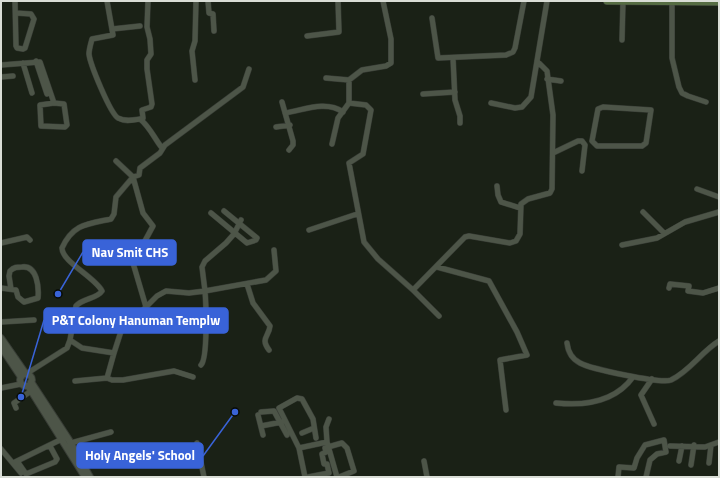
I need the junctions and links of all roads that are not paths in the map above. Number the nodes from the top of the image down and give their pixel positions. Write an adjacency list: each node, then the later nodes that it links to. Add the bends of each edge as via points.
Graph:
1 (15, 1): 15 (street)
2 (107, 1): 18 (street)
3 (148, 1): 47 (street, via 146,27 151,54 147,60 147,69 152,104 151,107 142,110 143,118)
4 (196, 1): 32 (street, via 195,41 192,51)
5 (208, 1): 19 (street, via 209,13 213,14)
6 (338, 1): 20 (street, via 339,32)
7 (383, 1): 33 (street, via 391,39 390,63 362,70)
8 (524, 1): 22 (street, via 513,52 506,55)
9 (547, 1): 24 (street)
10 (607, 1): 11 (main road)
11 (623, 1): 12 (main road); 21 (street)
12 (672, 2): 13 (main road); 40 (street, via 672,58 679,88 682,93)
13 (699, 2): 14 (main road)
14 (719, 2)
15 (16, 13): 15 (street, via 32,14 34,19 24,49 16,46)
16 (432, 18): 22 (street, via 437,56)
17 (140, 26): 18 (street)
18 (112, 29): 47 (street, via 112,36 92,39 89,56 106,100 115,115 127,121)
19 (214, 31)
20 (307, 36)
21 (622, 40)
22 (453, 58): 35 (street)
23 (36, 61): 25 (street); 37 (street); 41 (street, via 42,64)
24 (537, 61): 31 (street, via 547,71); 43 (street, via 531,97 522,107)
25 (23, 62): 26 (street); 36 (street)
26 (1, 66)
27 (249, 69): 52 (street, via 243,87)
28 (13, 76): 29 (street)
29 (1, 77)
30 (326, 78): 33 (street)
31 (548, 79): 34 (street); 54 (street, via 553,114)
32 (195, 80)
33 (349, 80): 42 (street)
34 (561, 81)
35 (455, 92): 38 (street); 48 (street)
36 (32, 93)
37 (47, 94)
38 (423, 94)
39 (282, 102): 46 (street)
40 (706, 102)
41 (54, 103): 41 (street, via 64,104 68,125 41,126 40,105)
42 (349, 103): 45 (street); 66 (street, via 366,105 371,110 363,154 348,163)
43 (491, 103)
44 (623, 107): 44 (street, via 651,110 646,143 642,146 597,146 592,141 592,135 598,108)
45 (343, 112): 46 (street, via 334,106 322,106); 51 (street, via 338,118)
46 (285, 113): 49 (street)
47 (140, 119): 52 (street)
48 (460, 123)
49 (290, 126): 50 (street); 53 (street, via 293,145)
50 (276, 127)
51 (332, 144)
52 (162, 148): 57 (street, via 160,153 140,168 139,175)
53 (289, 150)
54 (553, 153): 56 (street, via 582,141 585,145); 61 (street, via 550,193 528,199)
55 (116, 161): 57 (street)
56 (582, 171)
57 (134, 177): 83 (street, via 143,213 153,226 133,263); 90 (street, via 116,197 114,214 110,219 79,227 66,238 62,248 65,256 102,291 76,306)
58 (497, 186): 61 (street, via 501,202)
59 (697, 189): 60 (street)
60 (719, 197)
61 (520, 208): 75 (street, via 520,234 516,241 465,237)
62 (224, 211): 67 (street)
63 (643, 212): 70 (street)
64 (719, 212): 70 (street, via 685,222)
65 (211, 213): 69 (street)
66 (357, 214): 68 (street); 81 (street, via 368,249)
67 (240, 222): 69 (street); 69 (street, via 257,239 247,243)
68 (309, 230)
69 (235, 232): 82 (street, via 226,244 205,261 202,267)
70 (664, 233): 73 (street, via 657,238)
71 (30, 240): 72 (street, via 27,237)
72 (1, 243)
73 (622, 245)
74 (274, 250): 76 (street, via 276,271 266,280)
75 (437, 267): 81 (street); 108 (street, via 489,281 517,332 527,355 500,360)
76 (247, 284): 82 (street); 94 (street, via 253,303 270,326 265,342)
77 (1, 288): 80 (street)
78 (669, 288): 79 (street, via 670,284 689,286 688,291 703,293)
79 (719, 288)
80 (11, 289): 80 (street, via 10,271 26,266 36,276 38,298 21,301 16,290)
81 (413, 290): 86 (street)
82 (205, 291): 83 (street, via 166,291); 96 (street, via 204,357)
83 (146, 307): 85 (street)
84 (179, 312): 85 (street, via 183,313 182,328 151,328 146,321)
85 (137, 316): 95 (street, via 124,322)
86 (439, 316)
87 (34, 320): 88 (street)
88 (1, 322)
89 (1, 338): 97 (street)
90 (70, 340): 95 (street, via 82,348); 97 (street, via 67,348)
91 (719, 341): 101 (street, via 708,348 684,372 669,381)
92 (567, 343): 99 (street, via 571,355 579,363)
93 (1, 347): 97 (street)
94 (269, 350)
95 (114, 353): 100 (street)
96 (201, 365)
97 (24, 375): 103 (street); 104 (street, via 30,376)
98 (193, 377): 100 (street, via 174,371 123,380)
99 (633, 377): 101 (street); 106 (street, via 617,394 606,398 576,404)
100 (107, 378): 102 (street)
101 (652, 379): 111 (street, via 641,395)
102 (75, 381)
103 (21, 384): 104 (street); 105 (street)
104 (30, 386): 107 (street, via 14,403); 119 (street); 119 (street)
105 (1, 388)
106 (556, 403)
107 (16, 408)
108 (506, 410)
109 (329, 419): 122 (street, via 326,427)
110 (282, 422): 112 (street); 112 (street, via 273,410 260,413); 113 (street, via 278,408 300,398 313,419); 117 (street); 129 (street)
111 (654, 424)
112 (261, 426): 116 (street)
113 (314, 428): 115 (street); 118 (street)
114 (111, 432): 119 (street)
115 (302, 433)
116 (263, 435)
117 (287, 435)
118 (316, 438)
119 (67, 441): 125 (street); 136 (street); 137 (street)
120 (719, 442): 124 (street)
121 (197, 443): 138 (street)
122 (327, 444): 129 (street); 140 (street); 140 (street, via 342,443 347,448 354,471)
123 (694, 445): 124 (street); 127 (street); 134 (street)
124 (710, 445): 133 (street)
125 (50, 446): 132 (street); 132 (street, via 57,459 55,462 26,474)
126 (670, 446): 127 (street)
127 (682, 446): 131 (street)
128 (1, 449): 132 (street)
129 (299, 450): 139 (street); 139 (street, via 325,447 326,452 322,454 329,473)
130 (424, 461): 141 (street)
131 (679, 461)
132 (15, 462): 135 (street)
133 (709, 463)
134 (691, 465)
135 (24, 477)
136 (85, 477)
137 (90, 477)
138 (204, 477)
139 (307, 477)
140 (338, 477)
141 (427, 477)
142 (618, 477): 143 (street, via 619,467 634,468 636,458 645,445 664,440 666,452 657,454 650,460)
143 (646, 477)

